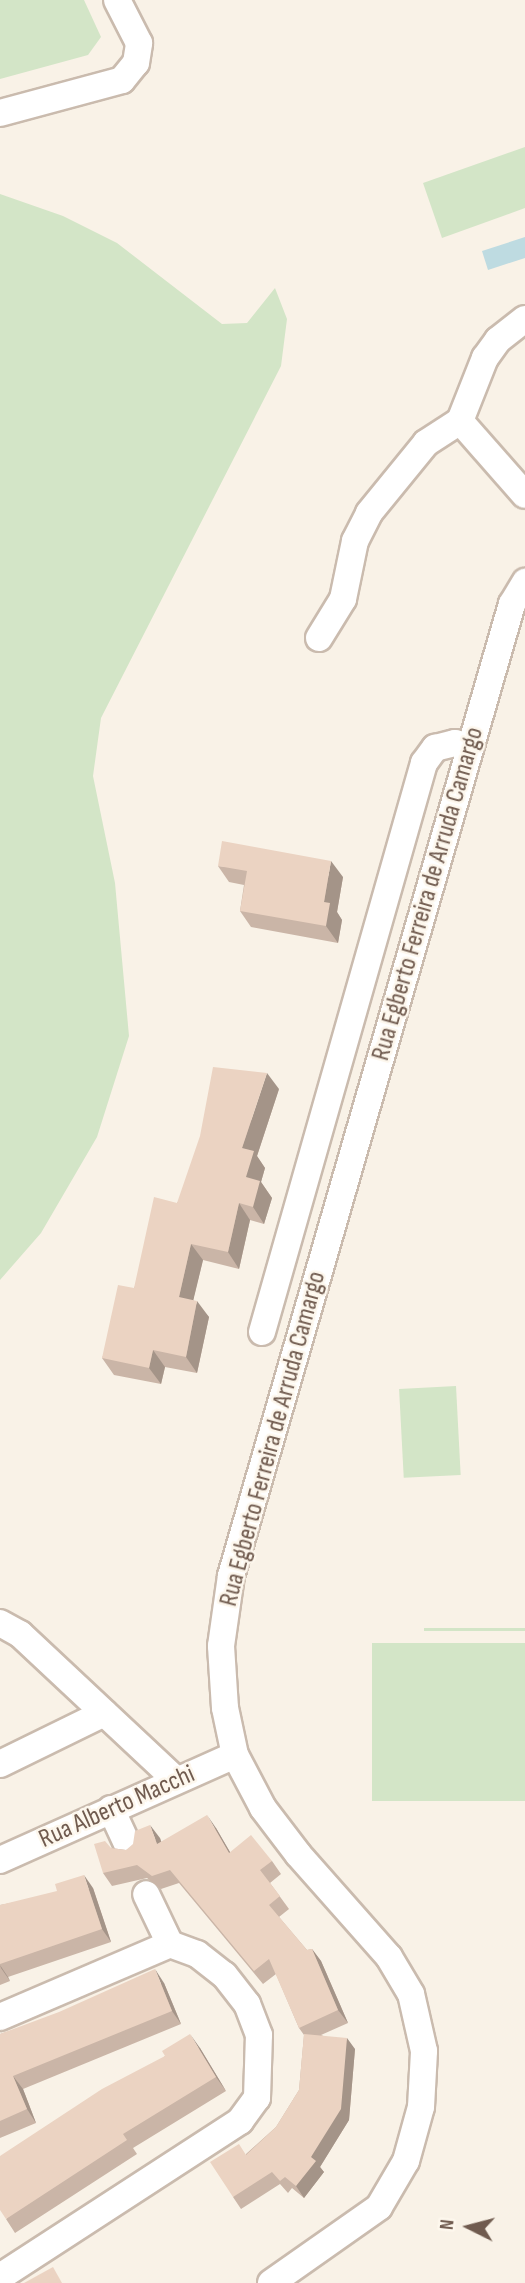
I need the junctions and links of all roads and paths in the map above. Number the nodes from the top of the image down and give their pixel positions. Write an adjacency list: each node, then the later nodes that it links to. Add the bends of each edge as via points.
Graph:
1 (117, 0): 2 (street, via 139,43 136,63 122,80)
2 (0, 113)
3 (525, 319): 4 (street, via 498,340 485,358)
4 (460, 421): 5 (street); 7 (street, via 426,443 369,513 355,541 343,599)
5 (525, 495)
6 (525, 582): 8 (street, Rua Egberto Ferreira de Arruda Camargo, via 512,604)
7 (319, 638)
8 (471, 747): 9 (street, via 435,748 424,763); 12 (street, Rua Egberto Ferreira de Arruda Camargo, via 231,1576 221,1646 225,1708)
9 (262, 1332)
10 (0, 1623): 11 (street, via 20,1634)
11 (104, 1713): 13 (street); 14 (street)
12 (235, 1755): 14 (street, Rua Alberto Macchi); 22 (street, Rua Egberto Ferreira de Arruda Camargo, via 263,1808 298,1854 389,1957 411,1994 424,2051 421,2107 406,2161 379,2207)
13 (0, 1764)
14 (176, 1780): 15 (street, Rua Alberto Macchi)
15 (111, 1809): 16 (street); 17 (street, Rua Alberto Macchi)
16 (130, 1848)
17 (0, 1860)
18 (146, 1894): 19 (street)
19 (170, 1944): 20 (street); 21 (street, via 198,1954 224,1975 247,2004 259,2035 257,2098 240,2122)
20 (0, 2017)
21 (3, 2275)
22 (271, 2283)

